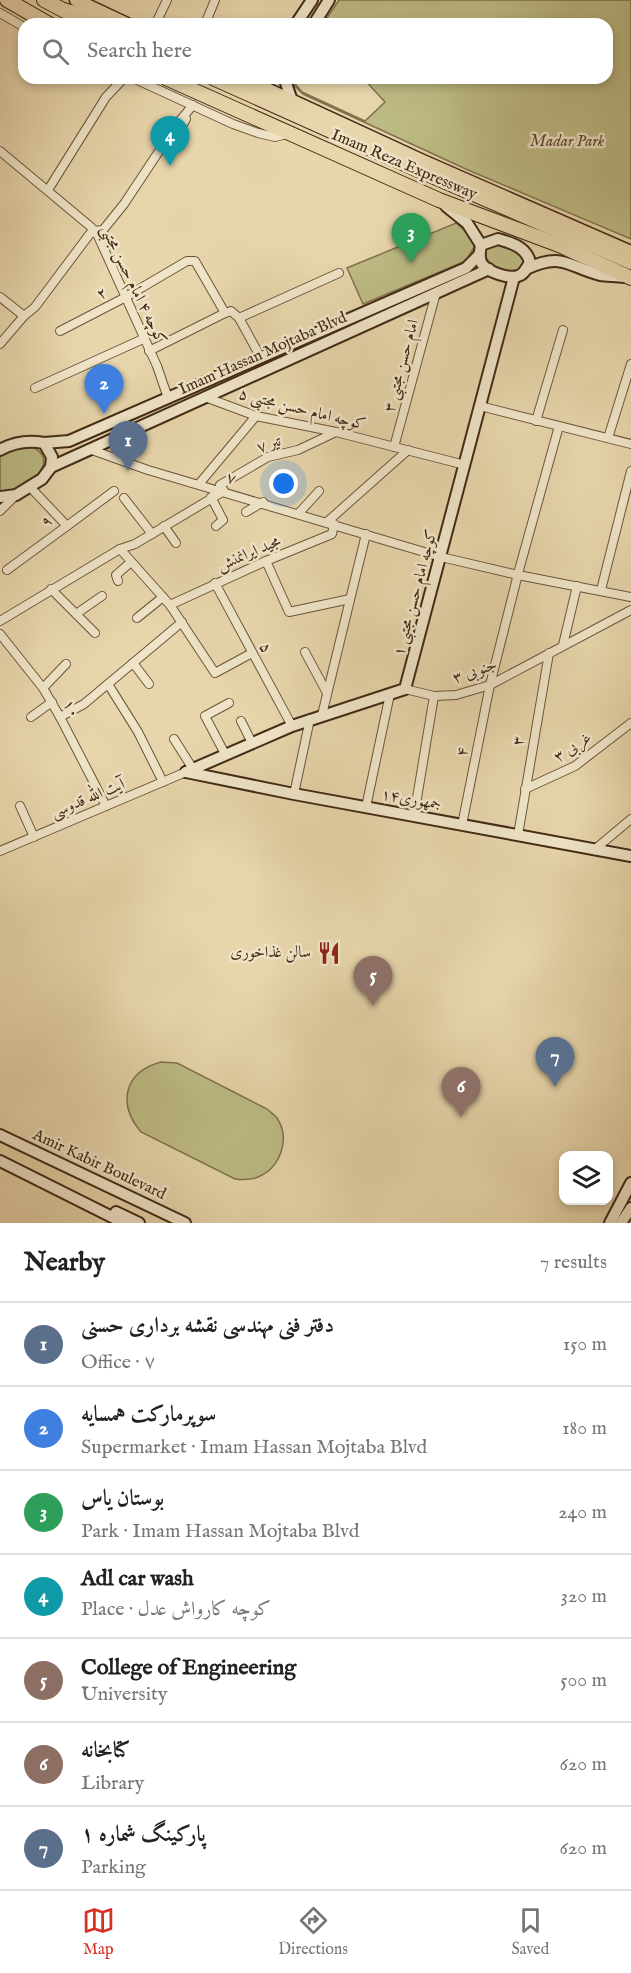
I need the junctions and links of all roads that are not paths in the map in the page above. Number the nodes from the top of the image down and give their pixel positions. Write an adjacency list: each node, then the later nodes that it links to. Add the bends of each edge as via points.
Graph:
1 (7, 0): 10 (highway)
2 (44, 0): 8 (highway)
3 (76, 0): 13 (main road)
4 (166, 0): 14 (street)
5 (215, 0): 15 (street)
6 (312, 0): 16 (main road)
7 (329, 0): 17 (main road)
8 (63, 10): 11 (highway); 12 (highway)
9 (0, 13): 18 (street)
10 (38, 18)
11 (80, 18)
12 (94, 18)
13 (114, 18)
14 (158, 18)
15 (208, 18)
16 (300, 18)
17 (318, 18)
18 (18, 24)
19 (118, 84): 32 (street, via 106,97)
20 (146, 84): 26 (street)
21 (179, 84): 29 (highway, Imam Reza Expressway)
22 (227, 84): 31 (highway, Imam Reza Expressway)
23 (256, 84): 25 (main road)
24 (286, 84): 25 (main road)
25 (292, 101): 31 (main road)
26 (193, 105): 27 (street); 29 (street, via 258,133 275,137)
27 (185, 115): 28 (street); 34 (street, via 124,204 103,230)
28 (179, 131)
29 (291, 134): 33 (highway, Imam Reza Expressway)
30 (1, 153): 32 (street, کوچه ۴ امام حسن مجتبی)
31 (421, 166): 36 (main road); 37 (highway, Imam Reza Expressway)
32 (48, 190): 34 (street, کوچه ۴ امام حسن مجتبی)
33 (439, 200): 35 (main road, via 467,223); 44 (highway, Imam Reza Expressway, via 559,245)
34 (92, 231): 47 (street, کوچه ۴ امام حسن مجتبی, via 98,236); 49 (street)
35 (480, 250): 39 (main road, via 481,263); 40 (main road, via 498,239 521,248 530,262); 41 (main road, Imam Hassan Mojtaba Blvd)
36 (631, 253): 37 (main road)
37 (615, 254): 38 (highway, Imam Reza Expressway)
38 (631, 262)
39 (489, 269): 41 (main road, Imam Hassan Mojtaba Blvd); 43 (main road)
40 (526, 269): 43 (main road); 44 (main road, via 549,261 567,262 600,275)
41 (468, 272): 45 (main road, Imam Hassan Mojtaba Blvd); 56 (main road, Imam Hassan Mojtaba Blvd)
42 (339, 273): 50 (street)
43 (514, 277): 61 (main road, کوچه امام حسن مجتبی ۱)
44 (630, 278)
45 (436, 293): 59 (main road, Imam Hassan Mojtaba Blvd); 69 (street, امام حسن مجتبی ۳)
46 (0, 297): 49 (street)
47 (124, 298): 48 (street, ۲, via 187,261 195,261); 52 (street, ۲); 53 (street, کوچه ۴ امام حسن مجتبی)
48 (225, 313): 50 (street); 55 (street)
49 (24, 316): 54 (street)
50 (240, 318): 56 (street)
51 (563, 330): 63 (street)
52 (60, 331)
53 (144, 339): 55 (street, کوچه ۴ امام حسن مجتبی); 58 (street)
54 (0, 344)
55 (150, 351): 60 (street, کوچه ۴ امام حسن مجتبی)
56 (261, 358): 60 (main road, Imam Hassan Mojtaba Blvd)
57 (631, 364): 66 (street)
58 (35, 388)
59 (204, 397): 62 (street, کوچه امام حسن مجتبی ۵); 70 (main road, Imam Hassan Mojtaba Blvd)
60 (168, 398): 67 (main road, Imam Hassan Mojtaba Blvd, via 69,441)
61 (480, 406): 63 (street); 73 (main road, کوچه امام حسن مجتبی ۱)
62 (256, 416): 65 (street, کوچه امام حسن مجتبی ۵); 76 (street)
63 (536, 421): 64 (street)
64 (559, 426): 66 (street); 101 (street)
65 (336, 432): 69 (street, کوچه امام حسن مجتبی ۵); 79 (street, ۷ تیر, via 298,450 268,457 220,485)
66 (608, 438): 68 (street)
67 (44, 443): 71 (main road, Imam Hassan Mojtaba Blvd, via 11,444); 74 (main road, via 52,457)
68 (631, 444)
69 (394, 447): 72 (street, کوچه امام حسن مجتبی ۵)
70 (88, 449): 74 (main road, Imam Hassan Mojtaba Blvd); 76 (street, ۷)
71 (0, 450)
72 (408, 450): 73 (street, کوچه امام حسن مجتبی ۵); 89 (street)
73 (465, 465): 97 (main road, کوچه امام حسن مجتبی ۱)
74 (51, 467): 77 (main road, Imam Hassan Mojtaba Blvd)
75 (631, 471): 106 (street)
76 (199, 484): 79 (street, ۷)
77 (30, 487): 81 (main road, Imam Hassan Mojtaba Blvd); 90 (street, ۹)
78 (114, 491): 90 (street)
79 (224, 491): 83 (street); 85 (street, ۷)
80 (319, 491): 88 (street)
81 (16, 495): 82 (main road); 86 (street)
82 (0, 497)
83 (211, 497): 91 (street); 92 (street, via 223,520)
84 (124, 498): 93 (street)
85 (262, 502): 87 (street); 88 (street, ۷)
86 (0, 511)
87 (246, 512)
88 (299, 513): 89 (street, ۷)
89 (330, 523): 94 (street, ۷); 98 (street, مجید ایرانمنش, via 332,534)
90 (66, 526): 100 (street, ۹)
91 (164, 526): 93 (street); 95 (street)
92 (216, 526)
93 (152, 534): 96 (street)
94 (366, 534): 97 (street, ۷); 110 (street)
95 (176, 543)
96 (120, 549): 99 (street); 105 (street)
97 (441, 557): 101 (street, ۷); 129 (main road, کوچه امام حسن مجتبی ۱)
98 (266, 561): 103 (street, مجید ایرانمنش); 110 (street, via 288,612)
99 (131, 562): 102 (street, via 116,575); 108 (street)
100 (7, 570)
101 (518, 575): 104 (street, ۷); 127 (street, ۴)
102 (118, 581)
103 (215, 584): 111 (street, مجید ایرانمنش); 122 (street, ۵)
104 (577, 586): 106 (street, ۷); 119 (street)
105 (51, 589): 113 (street); 115 (street)
106 (601, 590): 109 (street, ۷)
107 (102, 596): 113 (street)
108 (163, 597): 111 (street); 114 (street)
109 (631, 597)
110 (350, 599): 130 (street)
111 (170, 605): 116 (street)
112 (631, 610): 119 (street, ۳ جنوبی)
113 (76, 614): 117 (street)
114 (137, 618)
115 (0, 621)
116 (182, 622): 122 (street, via 215,673); 123 (street)
117 (95, 633)
118 (0, 634): 128 (street, ۱۰)
119 (563, 645): 121 (street, ۳ جنوبی)
120 (305, 652): 130 (street)
121 (549, 652): 127 (street, ۳ جنوبی); 147 (street, ۳)
122 (252, 653): 141 (street, ۵)
123 (133, 663): 125 (street); 126 (street)
124 (66, 664): 128 (street)
125 (108, 684): 137 (street); 146 (street)
126 (149, 684)
127 (490, 685): 132 (street, ۳ جنوبی, via 456,695); 154 (street, ۴)
128 (43, 687): 133 (street, ۱۰)
129 (405, 689): 131 (main road); 132 (street, ۳ جنوبی)
130 (327, 693): 135 (street)
131 (390, 694): 135 (main road); 151 (street)
132 (434, 696): 152 (street)
133 (52, 702): 136 (street); 137 (street, ۱۰)
134 (229, 703): 144 (street, via 205,716)
135 (322, 715): 138 (main road)
136 (31, 717)
137 (60, 717): 150 (street, ۱۰)
138 (310, 719): 141 (main road); 148 (street)
139 (241, 721): 143 (street)
140 (631, 723): 147 (street, ۳ غربی, via 575,766)
141 (291, 726): 143 (main road)
142 (174, 740): 145 (street)
143 (252, 743): 144 (main road)
144 (225, 754): 145 (main road)
145 (189, 770): 146 (street, آیت الله قدوسی); 148 (main road, جمهوری۱۴)
146 (163, 782): 150 (street, آیت الله قدوسی)
147 (525, 789): 155 (street, ۳)
148 (294, 794): 151 (main road, جمهوری۱۴)
149 (20, 806): 156 (street)
150 (106, 806): 156 (street, آیت الله قدوسی)
151 (366, 807): 152 (main road, جمهوری۱۴)
152 (414, 816): 154 (main road, جمهوری۱۴)
153 (631, 819): 157 (street)
154 (462, 825): 155 (main road, جمهوری۱۴)
155 (518, 835): 157 (main road, جمهوری۱۴)
156 (34, 837): 158 (street, آیت الله قدوسی)
157 (594, 850): 159 (main road, جمهوری۱۴)
158 (0, 852)
159 (631, 856)
160 (0, 1135): 165 (main road, Amir Kabir Boulevard)
161 (0, 1161): 162 (main road)
162 (38, 1181): 166 (main road); 167 (main road, via 46,1177)
163 (631, 1183): 170 (main road)
164 (631, 1208): 171 (main road)
165 (169, 1215): 168 (main road); 169 (main road, Amir Kabir Boulevard)
166 (124, 1223)
167 (139, 1223)
168 (180, 1223)
169 (185, 1223)
170 (610, 1223)
171 (621, 1223)

